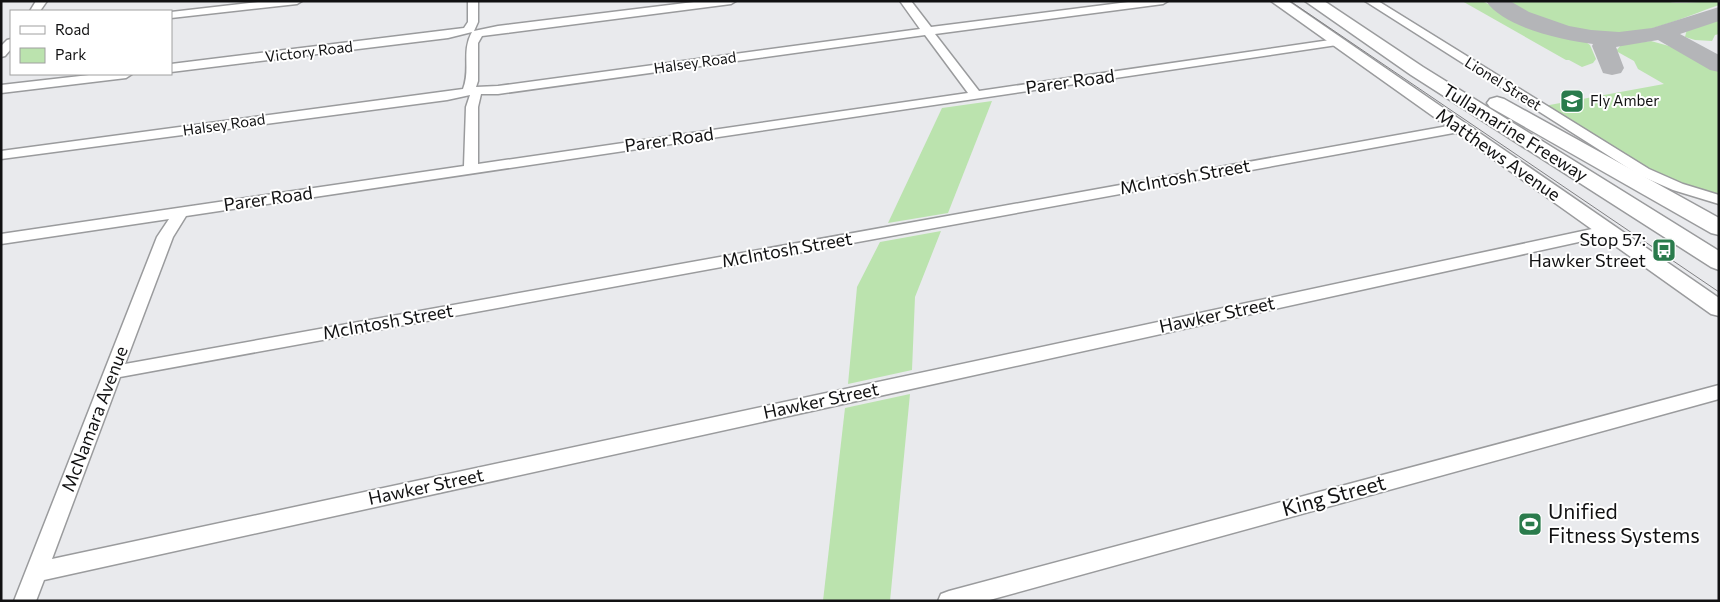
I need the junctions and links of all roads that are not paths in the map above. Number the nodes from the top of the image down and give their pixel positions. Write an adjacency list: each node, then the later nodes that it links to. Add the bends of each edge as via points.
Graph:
1 (297, 1): 10 (street)
2 (473, 1): 12 (street)
3 (731, 1): 11 (street, Victory Road)
4 (905, 1): 13 (street)
5 (1163, 1): 13 (street, Halsey Road)
6 (1278, 1): 15 (main road, Matthews Avenue)
7 (1313, 1): 19 (highway, Tullamarine Freeway)
8 (1332, 1): 19 (highway, Tullamarine Freeway)
9 (1370, 1): 27 (street, Lionel Street, via 1644,172)
10 (172, 15)
11 (498, 29): 12 (street, Victory Road)
12 (473, 32): 14 (street, Victory Road); 22 (street)
13 (928, 32): 22 (street, Halsey Road); 23 (street)
14 (448, 35): 18 (street, Victory Road)
15 (1337, 42): 23 (street, Parer Road); 24 (main road, Matthews Avenue)
16 (10, 43): 17 (street)
17 (1, 54)
18 (172, 68)
19 (1425, 69): 29 (highway); 32 (highway, Tullamarine Freeway); 33 (highway, Tullamarine Freeway); 34 (highway)
20 (118, 75): 21 (street)
21 (1, 89)
22 (472, 93): 25 (street, Halsey Road); 26 (street)
23 (976, 95): 26 (street, Parer Road)
24 (1459, 128): 30 (main road, Matthews Avenue); 36 (street, McIntosh Street)
25 (1, 155)
26 (471, 170): 28 (street, Parer Road)
27 (1719, 200)
28 (174, 213): 31 (street, Parer Road); 36 (street, McNamara Avenue)
29 (1719, 228)
30 (1606, 231): 35 (main road, Matthews Avenue); 38 (street, Hawker Street)
31 (1, 239)
32 (1719, 244)
33 (1719, 262)
34 (1719, 275)
35 (1719, 309)
36 (114, 372): 38 (street, McNamara Avenue)
37 (1719, 392): 39 (street, King Street)
38 (36, 572): 40 (street, McNamara Avenue)
39 (964, 599)
40 (25, 601)

